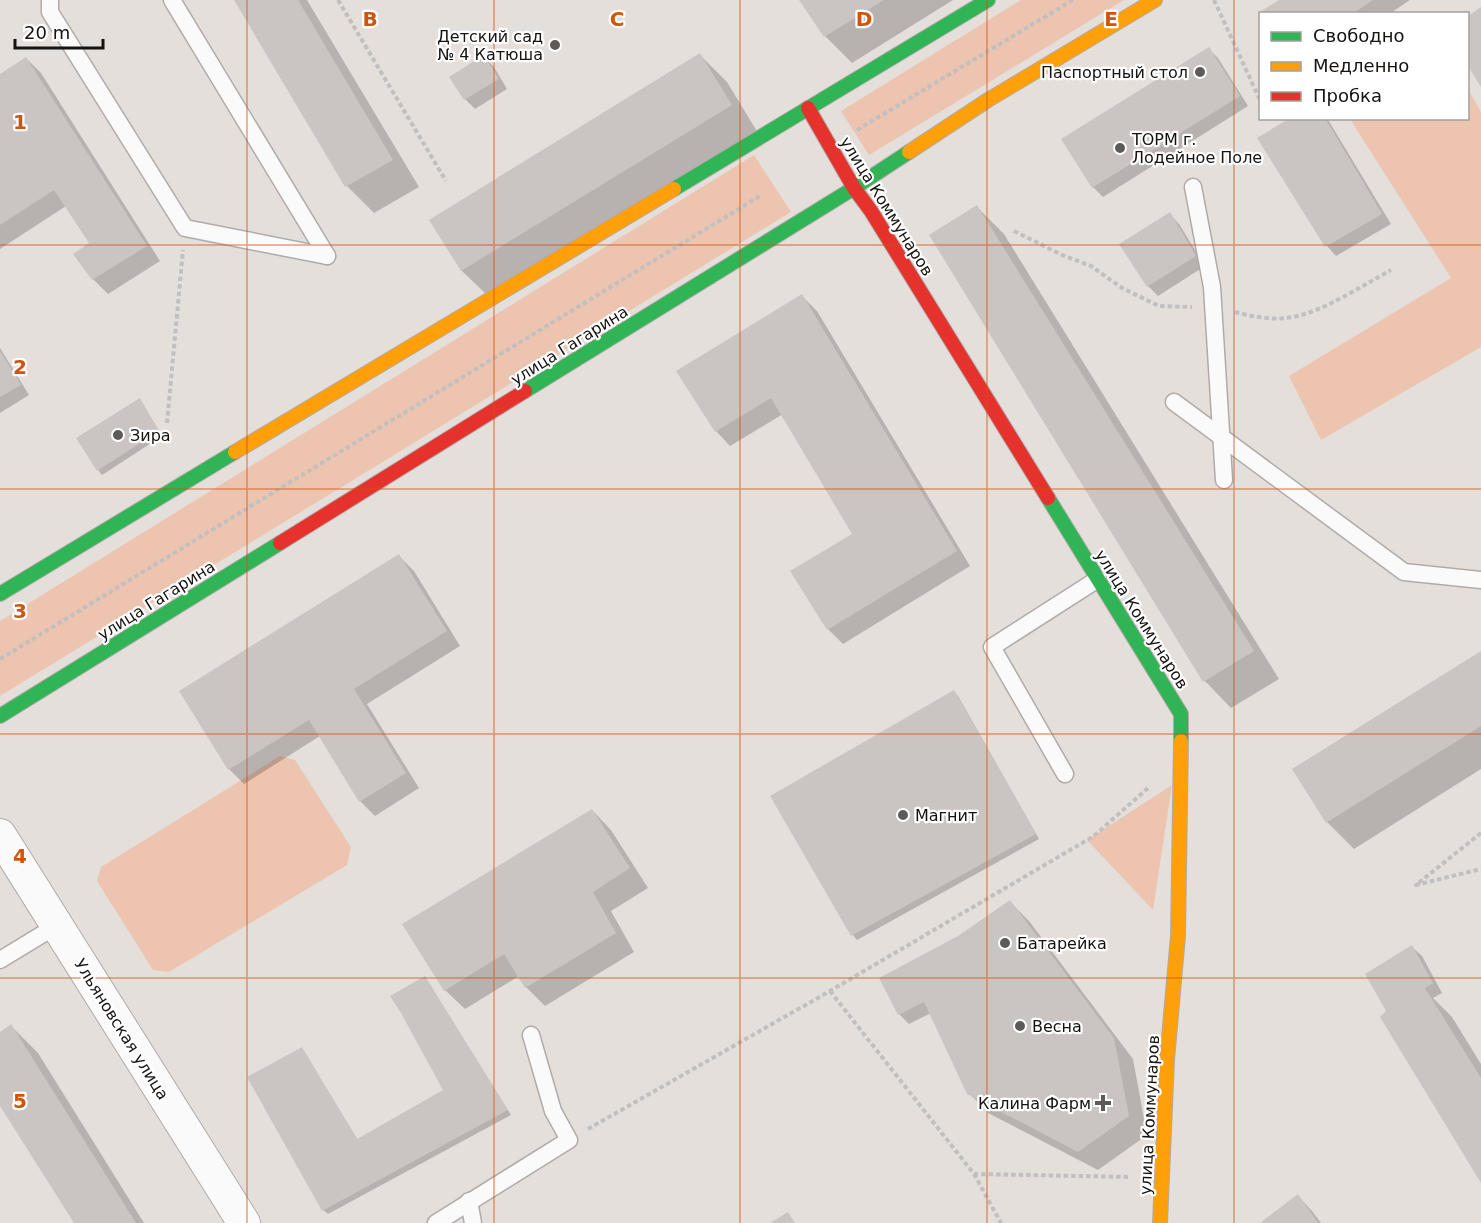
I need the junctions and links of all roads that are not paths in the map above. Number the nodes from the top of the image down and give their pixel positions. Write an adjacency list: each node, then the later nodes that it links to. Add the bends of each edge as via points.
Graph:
1 (50, 0): 2 (lane, via 50,12 186,228 327,256)
2 (172, 0)
3 (988, 0): 5 (street)
4 (1155, 0): 7 (street, улица Гагарина, via 988,100)
5 (808, 108): 7 (street, улица Коммунаров); 13 (street)
6 (1193, 187): 9 (lane, via 1212,287)
7 (854, 188): 11 (street, улица Коммунаров); 14 (street, улица Гагарина)
8 (1174, 402): 9 (lane)
9 (1221, 437): 10 (lane); 12 (lane, via 1404,572)
10 (1224, 480)
11 (1098, 579): 15 (lane, via 992,647); 24 (street, улица Коммунаров, via 1181,714 1178,936 1167,1060)
12 (1481, 580)
13 (0, 594)
14 (0, 716)
15 (1065, 774)
16 (0, 835): 17 (street, Ульяновская улица)
17 (56, 926): 18 (lane); 21 (street, Ульяновская улица)
18 (0, 960)
19 (531, 1035): 20 (lane, via 553,1111 569,1140)
20 (469, 1201): 22 (lane); 23 (lane)
21 (244, 1223)
22 (436, 1223)
23 (473, 1223)
24 (1160, 1223)

